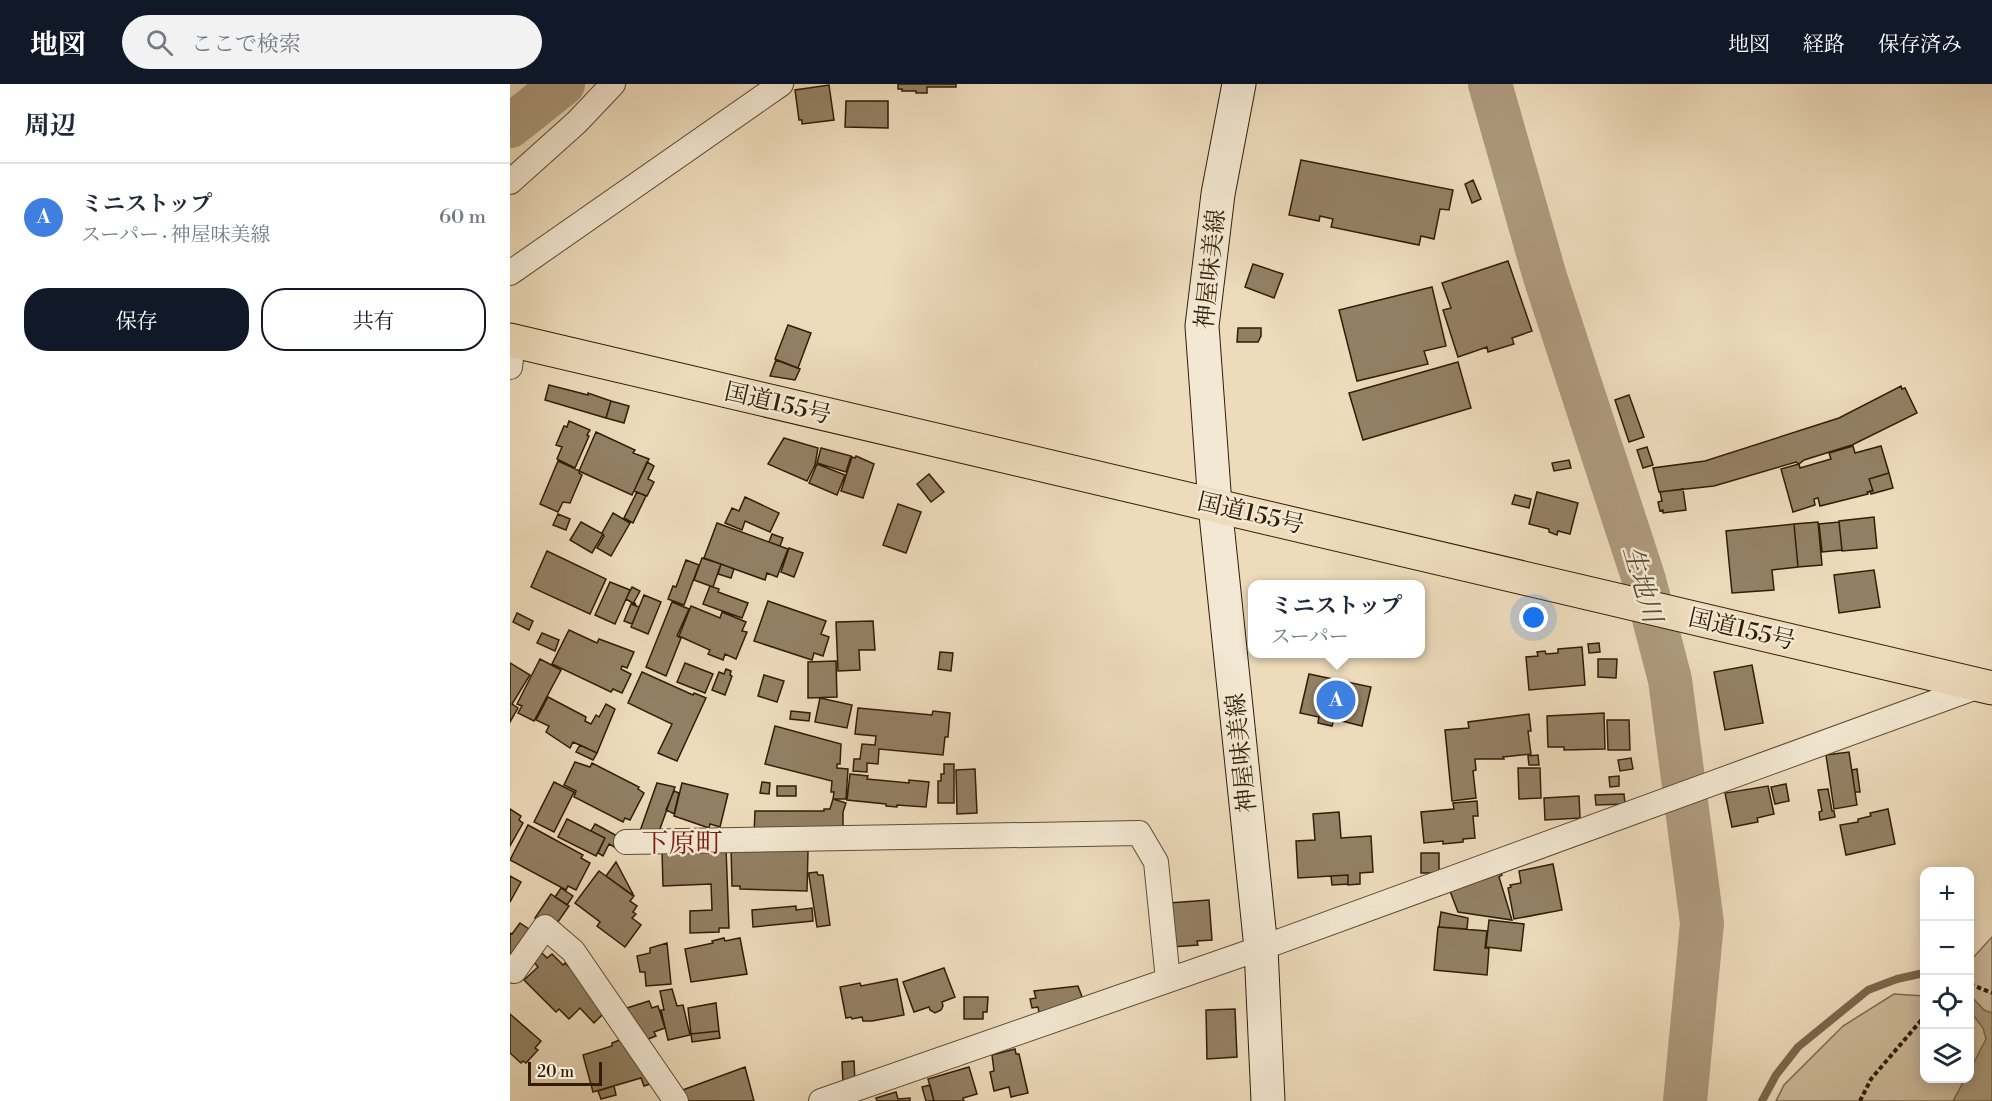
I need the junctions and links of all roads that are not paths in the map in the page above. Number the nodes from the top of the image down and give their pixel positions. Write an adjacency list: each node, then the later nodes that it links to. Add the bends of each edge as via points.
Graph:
1 (613, 84): 4 (street)
2 (781, 84): 5 (street)
3 (1239, 84): 7 (main road, 神屋味美線, via 1218,194 1202,326)
4 (510, 182)
5 (510, 273)
6 (511, 349): 7 (highway, 国道155号)
7 (1215, 505): 8 (highway, 国道155号, via 1622,602); 10 (main road, 神屋味美線)
8 (1989, 683): 10 (street)
9 (626, 842): 12 (street, via 1139,833 1156,862)
10 (1261, 948): 12 (street); 15 (main road, 神屋味美線)
11 (510, 968): 13 (street, via 514,971 544,927 559,939 573,951)
12 (1168, 980): 14 (street)
13 (676, 1101)
14 (821, 1101)
15 (1268, 1101)

